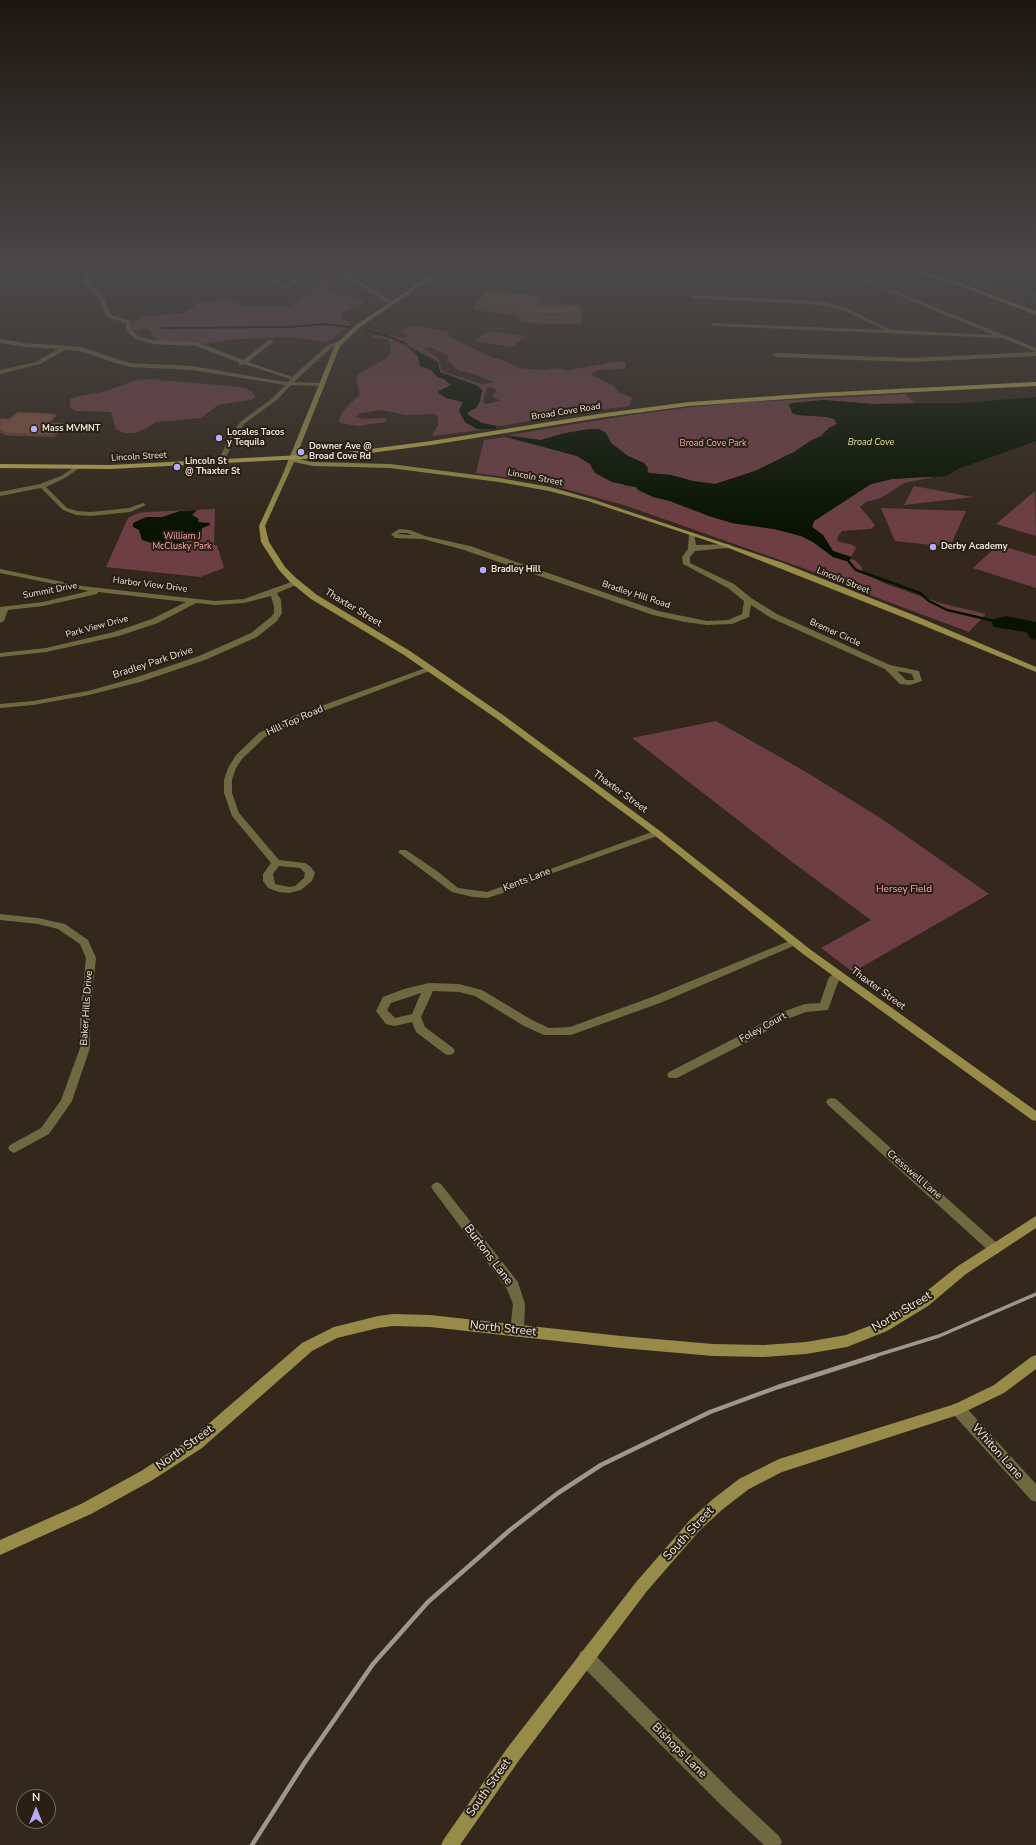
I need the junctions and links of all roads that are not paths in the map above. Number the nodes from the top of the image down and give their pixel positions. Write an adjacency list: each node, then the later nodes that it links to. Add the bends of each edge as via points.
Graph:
1 (50, 357): 10 (street, via 38,363)
2 (104, 357): 11 (street, via 130,365 192,368)
3 (233, 357): 9 (street)
4 (250, 357): 9 (street)
5 (318, 357): 12 (street)
6 (334, 357): 13 (street)
7 (835, 357): 8 (street, via 917,360)
8 (975, 357)
9 (244, 362): 11 (street); 12 (street)
10 (0, 372)
11 (227, 374): 12 (street)
12 (291, 381): 13 (street); 16 (street, via 271,402 239,426)
13 (322, 384): 15 (street)
14 (1036, 384): 15 (main road, Broad Cove Road, via 688,404 397,448)
15 (292, 458): 16 (main road, Lincoln Street); 22 (street, Lincoln Street, via 313,464 412,468 534,486 590,500); 27 (street, Thaxter Street, via 262,531 265,542 282,568)
16 (221, 462): 18 (main road, Lincoln Street)
17 (0, 466): 18 (main road, Lincoln Street)
18 (76, 468): 19 (street)
19 (42, 486): 20 (street); 21 (street, via 65,510 76,513 95,514 130,510)
20 (0, 494)
21 (143, 505)
22 (692, 534): 24 (street, Lincoln Street); 25 (street)
23 (423, 537): 33 (street, Bradley Hill Road, via 481,552 670,617 719,623 738,620)
24 (728, 546): 25 (street); 39 (street, Lincoln Street, via 913,618)
25 (692, 549): 31 (street, via 686,557 687,564 731,586)
26 (0, 571): 28 (street, Harbor View Drive, via 61,585)
27 (297, 584): 29 (street, Harbor View Drive); 38 (street, Thaxter Street)
28 (103, 590): 30 (street, Harbor View Drive); 32 (street, Summit Drive, via 43,604)
29 (273, 593): 30 (street, Harbor View Drive, via 232,603); 40 (street, Bradley Park Drive, via 278,607 274,619 254,635 202,658 89,693)
30 (194, 600): 36 (street, Park View Drive, via 155,621 116,634 53,648)
31 (748, 600): 33 (street); 34 (street, Bremer Circle)
32 (2, 608): 35 (street)
33 (746, 615): 34 (street, Bremer Circle, via 760,612)
34 (774, 616): 37 (street, Bremer Circle)
35 (0, 621)
36 (0, 655)
37 (888, 667)
38 (431, 670): 41 (street, Thaxter Street, via 500,717); 43 (street, Hill Top Road, via 277,727 262,735 239,757 228,780 230,803 236,814)
39 (1036, 670)
40 (0, 706)
41 (657, 833): 42 (street, Kents Lane, via 487,895 455,890); 45 (street, Thaxter Street)
42 (403, 852)
43 (276, 862)
44 (0, 917): 53 (street, Baker Hills Drive, via 61,926 84,942 91,958 85,1016 85,1048 66,1100 44,1131)
45 (794, 942): 46 (street, Thaxter Street); 47 (street, via 656,1000 571,1031 548,1032 478,993 459,988)
46 (840, 975): 50 (street, Foley Court, via 833,980 824,1006 811,1007 783,1016); 52 (street, Thaxter Street)
47 (429, 987): 48 (street); 48 (street, via 386,1000 381,1011 390,1022)
48 (416, 1017): 49 (street, via 420,1029)
49 (450, 1051)
50 (673, 1075)
51 (832, 1102): 56 (street, Cresswell Lane)
52 (1036, 1117)
53 (14, 1148)
54 (437, 1187): 57 (street, Burtons Lane, via 512,1286 519,1304)
55 (1036, 1221): 56 (street, North Street)
56 (995, 1249): 57 (street, North Street, via 962,1270 923,1302 882,1327 847,1341 782,1350 720,1351)
57 (517, 1331): 61 (street, North Street, via 430,1321 393,1320 361,1325 334,1333 307,1347 197,1443 146,1476 86,1509)
58 (1036, 1361): 59 (street, South Street, via 998,1389)
59 (958, 1409): 60 (street, Whiton Lane); 62 (street, South Street, via 786,1463 744,1484 695,1525 642,1586)
60 (1036, 1495)
61 (0, 1548)
62 (586, 1658): 63 (street, Bishops Lane); 64 (street, South Street, via 514,1753)
63 (773, 1842)
64 (450, 1845)

